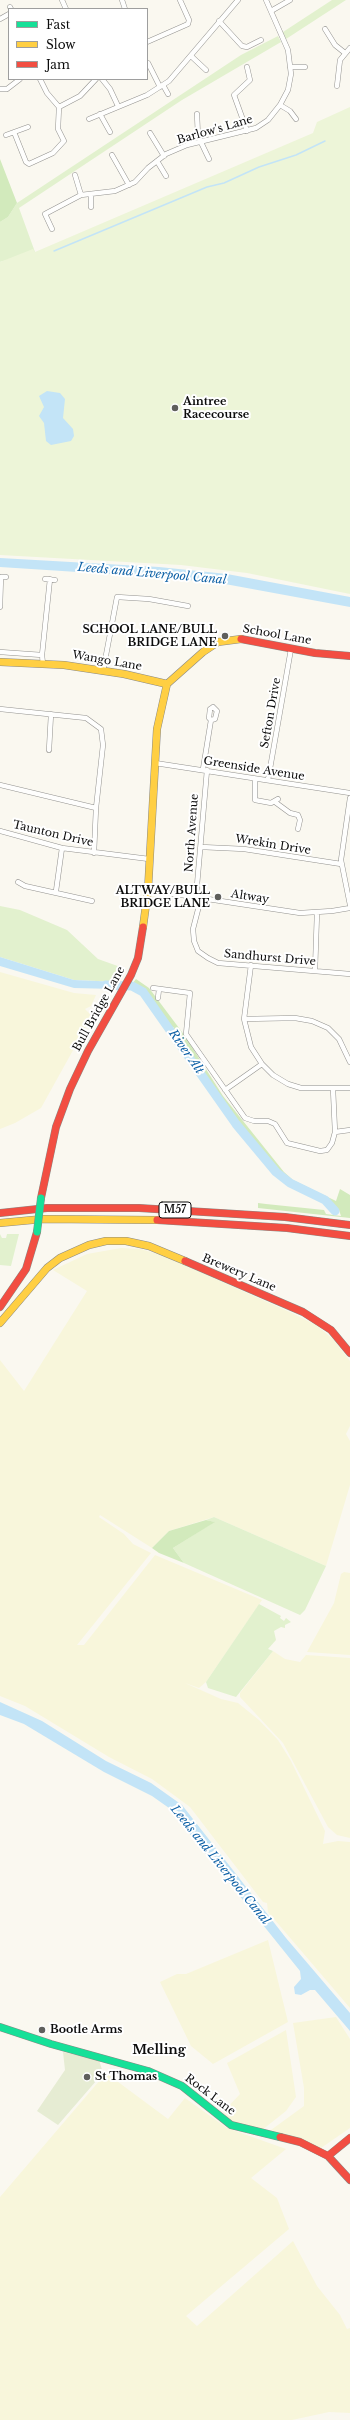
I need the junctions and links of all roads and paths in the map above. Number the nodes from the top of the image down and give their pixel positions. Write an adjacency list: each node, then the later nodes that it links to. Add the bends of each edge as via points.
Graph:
1 (180, 0): 9 (street, via 189,20 188,24)
2 (238, 0): 6 (street)
3 (266, 0): 5 (street, Barlow's Lane)
4 (290, 0): 5 (street)
5 (271, 11): 16 (street, Barlow's Lane, via 288,50)
6 (219, 21): 8 (street, via 242,46 247,47); 12 (street)
7 (325, 29): 11 (street, via 335,46)
8 (261, 40)
9 (148, 42)
10 (350, 48): 11 (street)
11 (345, 53): 23 (street, via 340,60)
12 (191, 56): 17 (street); 22 (street)
13 (148, 63): 22 (street)
14 (247, 67): 34 (street, via 250,80 234,95)
15 (305, 67): 16 (street)
16 (290, 68): 26 (street, Barlow's Lane, via 288,90)
17 (206, 70)
18 (19, 80): 24 (street, via 7,89)
19 (40, 80): 27 (street, via 47,93)
20 (95, 80): 27 (street, via 80,96)
21 (103, 80): 28 (street)
22 (162, 86): 25 (street); 28 (street)
23 (337, 86)
24 (0, 89)
25 (168, 94)
26 (280, 105): 32 (street, via 290,111); 34 (street, Barlow's Lane, via 268,120)
27 (59, 106): 35 (street, via 58,129 64,141 33,164 26,162)
28 (118, 106): 29 (street)
29 (100, 114): 31 (street); 36 (street)
30 (197, 114): 39 (street)
31 (89, 119)
32 (296, 119)
33 (28, 127): 35 (street)
34 (247, 131): 39 (street, Barlow's Lane)
35 (14, 132): 38 (street)
36 (110, 132)
37 (150, 133): 41 (street)
38 (6, 135)
39 (200, 141): 41 (street, Barlow's Lane); 42 (street)
40 (112, 154): 46 (street)
41 (164, 156): 43 (street, Barlow's Lane)
42 (209, 159)
43 (157, 161): 45 (street); 46 (street, Barlow's Lane)
44 (75, 176): 48 (street)
45 (166, 176)
46 (129, 185): 47 (street, Barlow's Lane, via 115,191)
47 (91, 194): 48 (street, Barlow's Lane); 49 (street)
48 (81, 195): 50 (street, Barlow's Lane, via 45,214)
49 (91, 206)
50 (52, 230)
51 (6, 576): 54 (street, via 1,577)
52 (55, 580): 57 (street, via 47,579)
53 (188, 606): 61 (street, via 149,599 117,597)
54 (0, 607)
55 (291, 649): 58 (main road, School Lane); 62 (main road, School Lane, via 236,638 218,642); 70 (street, Sefton Drive)
56 (0, 652): 57 (street)
57 (42, 655): 60 (street)
58 (350, 656)
59 (0, 662): 60 (main road, Wango Lane)
60 (43, 664): 61 (main road, Wango Lane)
61 (103, 671): 62 (main road, Wango Lane)
62 (167, 684): 67 (main road, Bull Bridge Lane, via 158,719)
63 (0, 709): 64 (street)
64 (51, 714): 66 (street); 74 (street, via 86,718 100,729 103,744)
65 (212, 720): 68 (street, North Avenue)
66 (49, 750)
67 (155, 763): 68 (street, Greenside Avenue); 81 (main road, Bull Bridge Lane)
68 (205, 770): 69 (street, Greenside Avenue); 78 (street, North Avenue)
69 (256, 779): 70 (street, Greenside Avenue); 75 (street, via 255,800 276,801 290,813 298,815)
70 (268, 780): 72 (street, Greenside Avenue)
71 (0, 786): 74 (street)
72 (350, 793)
73 (350, 798): 76 (street)
74 (96, 808): 80 (street)
75 (298, 829)
76 (348, 830): 82 (street)
77 (0, 831): 79 (street, Taunton Drive)
78 (201, 847): 82 (street, Wrekin Drive, via 244,849); 86 (street, North Avenue)
79 (62, 848): 80 (street, Taunton Drive); 85 (street)
80 (94, 853): 81 (street, Taunton Drive)
81 (149, 859): 84 (main road, Bull Bridge Lane)
82 (341, 864): 89 (street)
83 (18, 882): 85 (street, via 25,886)
84 (148, 890): 86 (street, Altway); 109 (main road, Bull Bridge Lane, bridge, via 138,958 128,981 88,1051 68,1096 56,1128 41,1198 37,1232 26,1269)
85 (56, 892): 88 (street)
86 (196, 897): 87 (street, Altway)
87 (201, 898): 90 (street, Altway, via 297,913); 91 (street, Sandhurst Drive, via 192,929 198,951 218,963)
88 (92, 901)
89 (350, 906): 90 (street, Altway)
90 (317, 913): 92 (street)
91 (251, 965): 92 (street, Sandhurst Drive); 97 (street)
92 (315, 971): 93 (street, Sandhurst Drive)
93 (350, 974)
94 (153, 988): 95 (street)
95 (160, 989): 96 (street); 102 (street, via 190,993 186,1034)
96 (158, 998)
97 (244, 1019): 98 (street, via 296,1018 312,1021 328,1028 339,1039); 99 (street, via 251,1047)
98 (350, 1062)
99 (262, 1064): 101 (street, via 273,1075 288,1084 301,1088); 102 (street)
100 (350, 1088): 101 (street)
101 (333, 1089): 104 (street)
102 (225, 1090): 104 (street, via 245,1118 254,1122 268,1121 275,1124 287,1143 320,1151 327,1150)
103 (350, 1130): 104 (street)
104 (335, 1132)
105 (0, 1213): 107 (main road, M57, via 47,1208 139,1208 285,1217)
106 (0, 1223): 108 (main road, M57, via 43,1219 140,1219 287,1228)
107 (350, 1225)
108 (350, 1236)
109 (0, 1307)
110 (0, 1323): 111 (main road, Brewery Lane, via 47,1268 74,1251 106,1241 126,1241 150,1246 303,1312 331,1330)
111 (350, 1353)
112 (0, 2026): 114 (main road, Rock Lane, via 148,2071 182,2086 231,2125 300,2142)
113 (350, 2138): 114 (main road)
114 (328, 2156): 115 (main road, Rock Lane)
115 (350, 2180)

